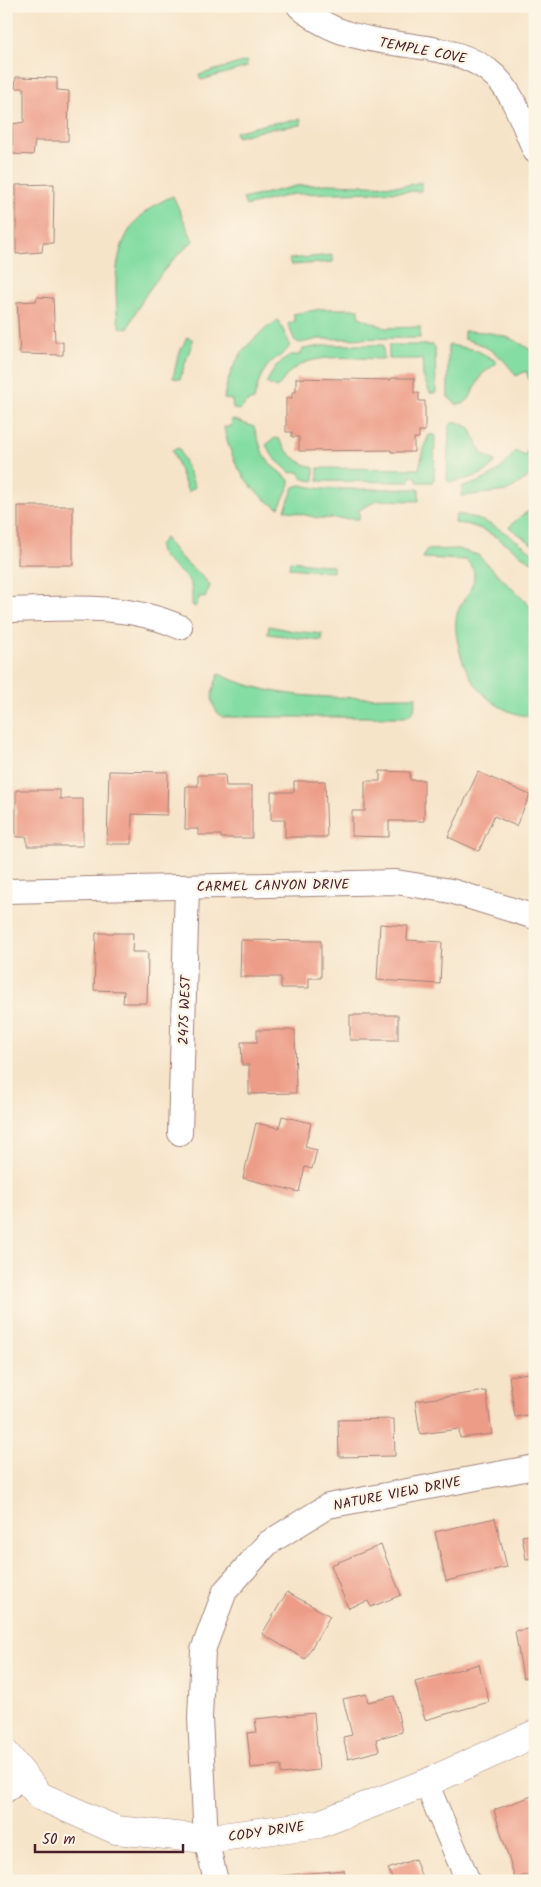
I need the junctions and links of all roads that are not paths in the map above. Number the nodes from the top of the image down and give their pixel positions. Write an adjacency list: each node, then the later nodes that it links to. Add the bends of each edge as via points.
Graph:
1 (299, 6): 2 (street, TEMPLE COVE, via 323,25 340,32 453,54 476,62 496,77 510,96)
2 (535, 151)
3 (6, 610): 4 (street, via 117,610 151,617)
4 (180, 628)
5 (187, 887): 6 (street, CARMEL CANYON DRIVE); 7 (street, CARMEL CANYON DRIVE, via 396,882 451,891); 8 (street, 2475 WEST)
6 (6, 891)
7 (535, 917)
8 (180, 1133)
9 (535, 1467): 13 (street, NATURE VIEW DRIVE, via 328,1506 268,1543 225,1591 203,1650 200,1718)
10 (535, 1734): 12 (street, CODY DRIVE)
11 (12, 1773): 13 (street, CODY DRIVE, via 40,1796 116,1830)
12 (426, 1783): 13 (street, CODY DRIVE, via 320,1824); 15 (street)
13 (206, 1839): 14 (street, NATURE VIEW DRIVE)
14 (216, 1881)
15 (468, 1881)

